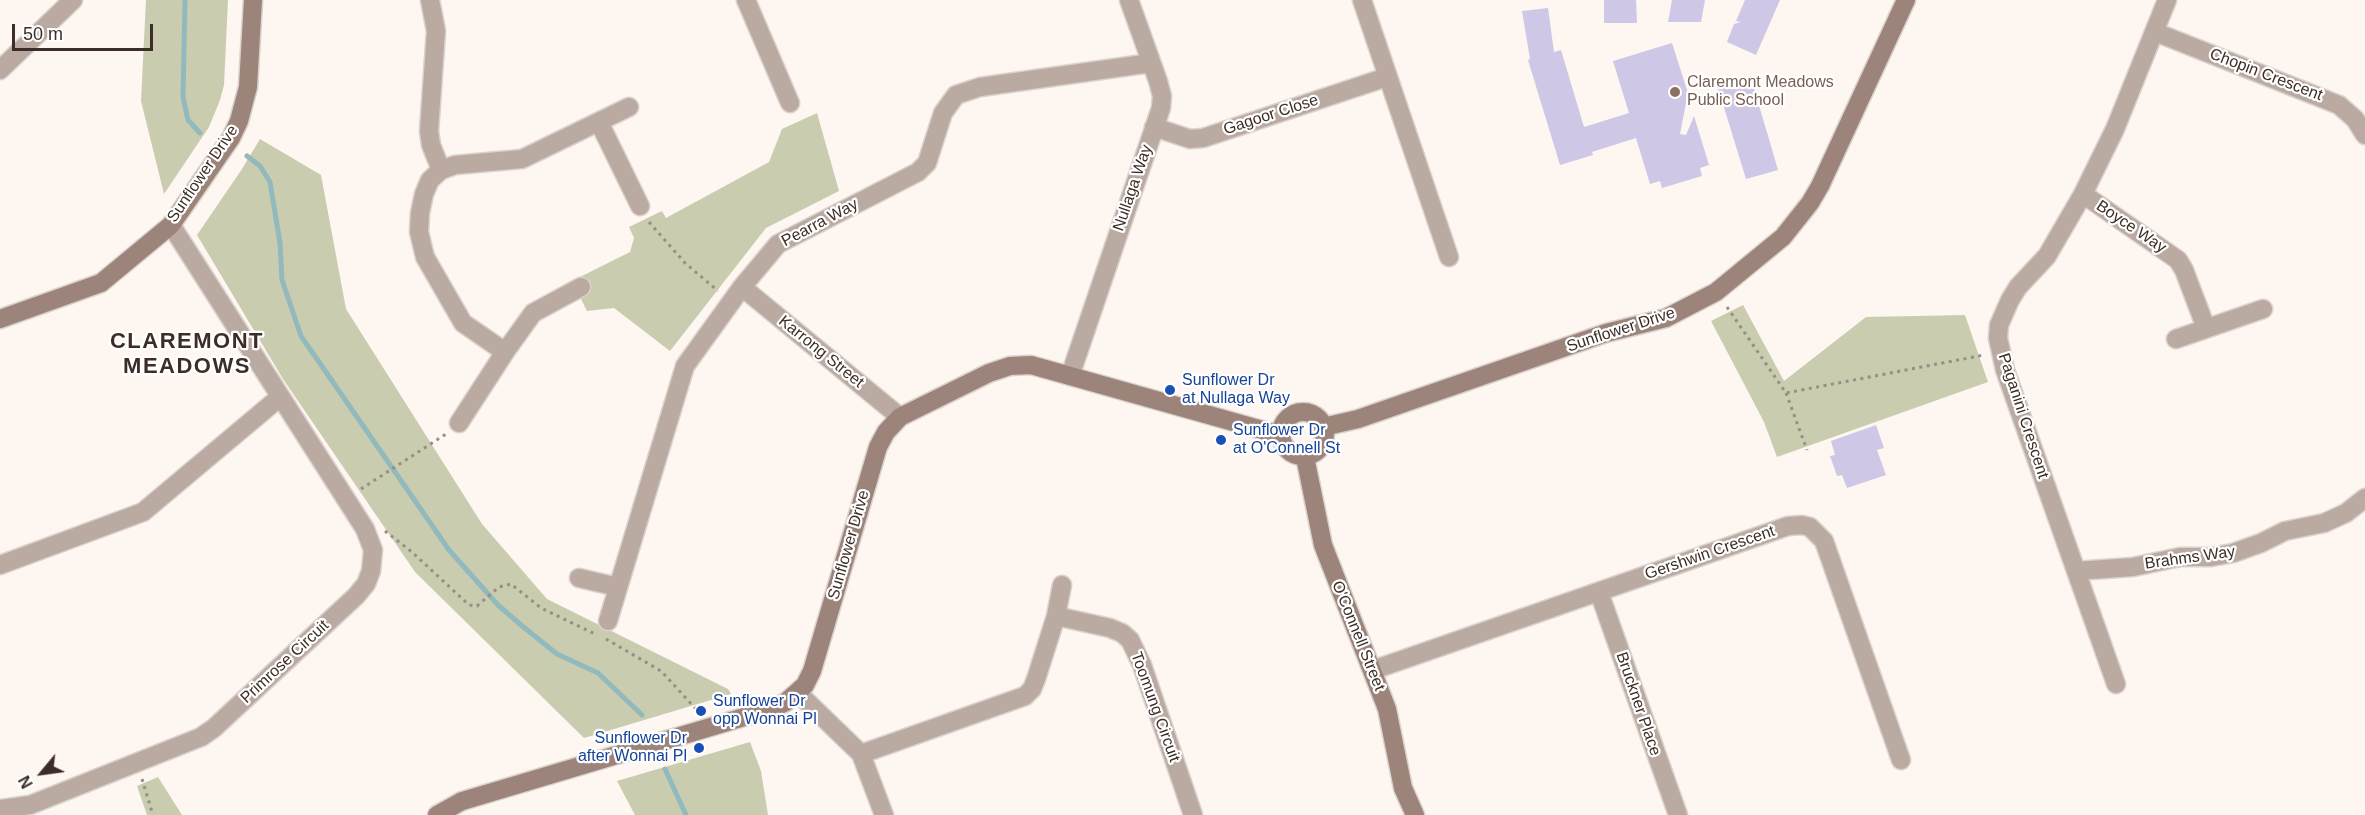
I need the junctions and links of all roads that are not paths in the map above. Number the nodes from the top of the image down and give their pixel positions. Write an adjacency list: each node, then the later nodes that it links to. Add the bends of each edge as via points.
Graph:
1 (73, 0): 11 (street)
2 (253, 0): 21 (street, Sunflower Drive, via 249,76 239,121)
3 (430, 0): 18 (street, via 436,31 429,131)
4 (746, 0): 13 (street)
5 (1129, 0): 10 (street, Nullaga Way)
6 (1362, 0): 12 (street)
7 (1906, 0): 34 (street, Sunflower Drive, via 1806,210 1783,237 1716,292 1666,318 1606,333 1358,419)
8 (2167, 0): 9 (street, Paganini Crescent)
9 (2155, 32): 17 (street, Chopin Crescent, via 2339,105); 19 (street, Paganini Crescent)
10 (1151, 63): 16 (street, Nullaga Way, via 1162,96); 24 (street, Pearra Way, via 980,87 956,95 943,113 927,164 778,244)
11 (0, 70)
12 (1387, 77): 16 (street, Gagoor Close, via 1203,138 1190,139); 22 (street)
13 (790, 103)
14 (629, 107): 15 (street)
15 (599, 122): 18 (street, via 522,159 468,163); 20 (street)
16 (1154, 127): 30 (street, Nullaga Way)
17 (2365, 135)
18 (441, 170): 29 (street, via 430,180 421,203 419,232 423,251 463,323)
19 (2083, 194): 27 (street, Boyce Way, via 2178,261); 39 (street, Paganini Crescent, via 2047,256 2018,287 1999,325 2000,352)
20 (640, 206)
21 (171, 225): 26 (street, Sunflower Drive, via 100,283); 31 (street, Primrose Circuit)
22 (1449, 257)
23 (581, 287): 29 (street, via 533,313)
24 (742, 287): 32 (street, Karrong Street); 42 (street, Pearra Way, via 685,366)
25 (2263, 309): 27 (street)
26 (0, 319)
27 (2206, 328): 28 (street)
28 (2176, 339)
29 (505, 351): 33 (street)
30 (1070, 376): 32 (street, Sunflower Drive, via 1031,365 1010,366); 35 (street, Sunflower Drive)
31 (280, 397): 38 (street, via 143,512); 51 (street, Primrose Circuit, via 365,529 373,550 369,577 356,596 214,728 195,740 30,805)
32 (900, 417): 48 (street, Sunflower Drive, via 878,447 812,671)
33 (459, 423)
34 (1323, 427): 35 (street, via 1315,416 1302,412 1289,417); 36 (street, via 1321,446)
35 (1280, 435): 36 (street, via 1285,448)
36 (1305, 457): 46 (street, O'Connell Street, via 1323,545)
37 (2365, 498): 39 (street, Brahms Way, via 2324,523 2285,531 2233,553)
38 (0, 565)
39 (2076, 571): 47 (street, Paganini Crescent)
40 (579, 578): 42 (street)
41 (1062, 585): 44 (street)
42 (618, 587): 45 (street, Pearra Way)
43 (1599, 592): 46 (street, Gershwin Crescent); 50 (street, Gershwin Crescent, via 1788,526 1810,527 1824,541); 56 (street, Bruckner Place)
44 (1056, 616): 49 (street, via 1036,679 1025,696); 54 (street, Toomung Circuit, via 1110,628 1130,640)
45 (608, 621)
46 (1373, 670): 55 (street, O'Connell Street, via 1392,728 1403,788)
47 (2116, 684)
48 (798, 693): 49 (street); 52 (street, Sunflower Drive, via 774,708 462,801)
49 (861, 754): 53 (street)
50 (1901, 759)
51 (0, 809)
52 (437, 815)
53 (884, 815)
54 (1193, 815)
55 (1414, 815)
56 (1677, 815)

